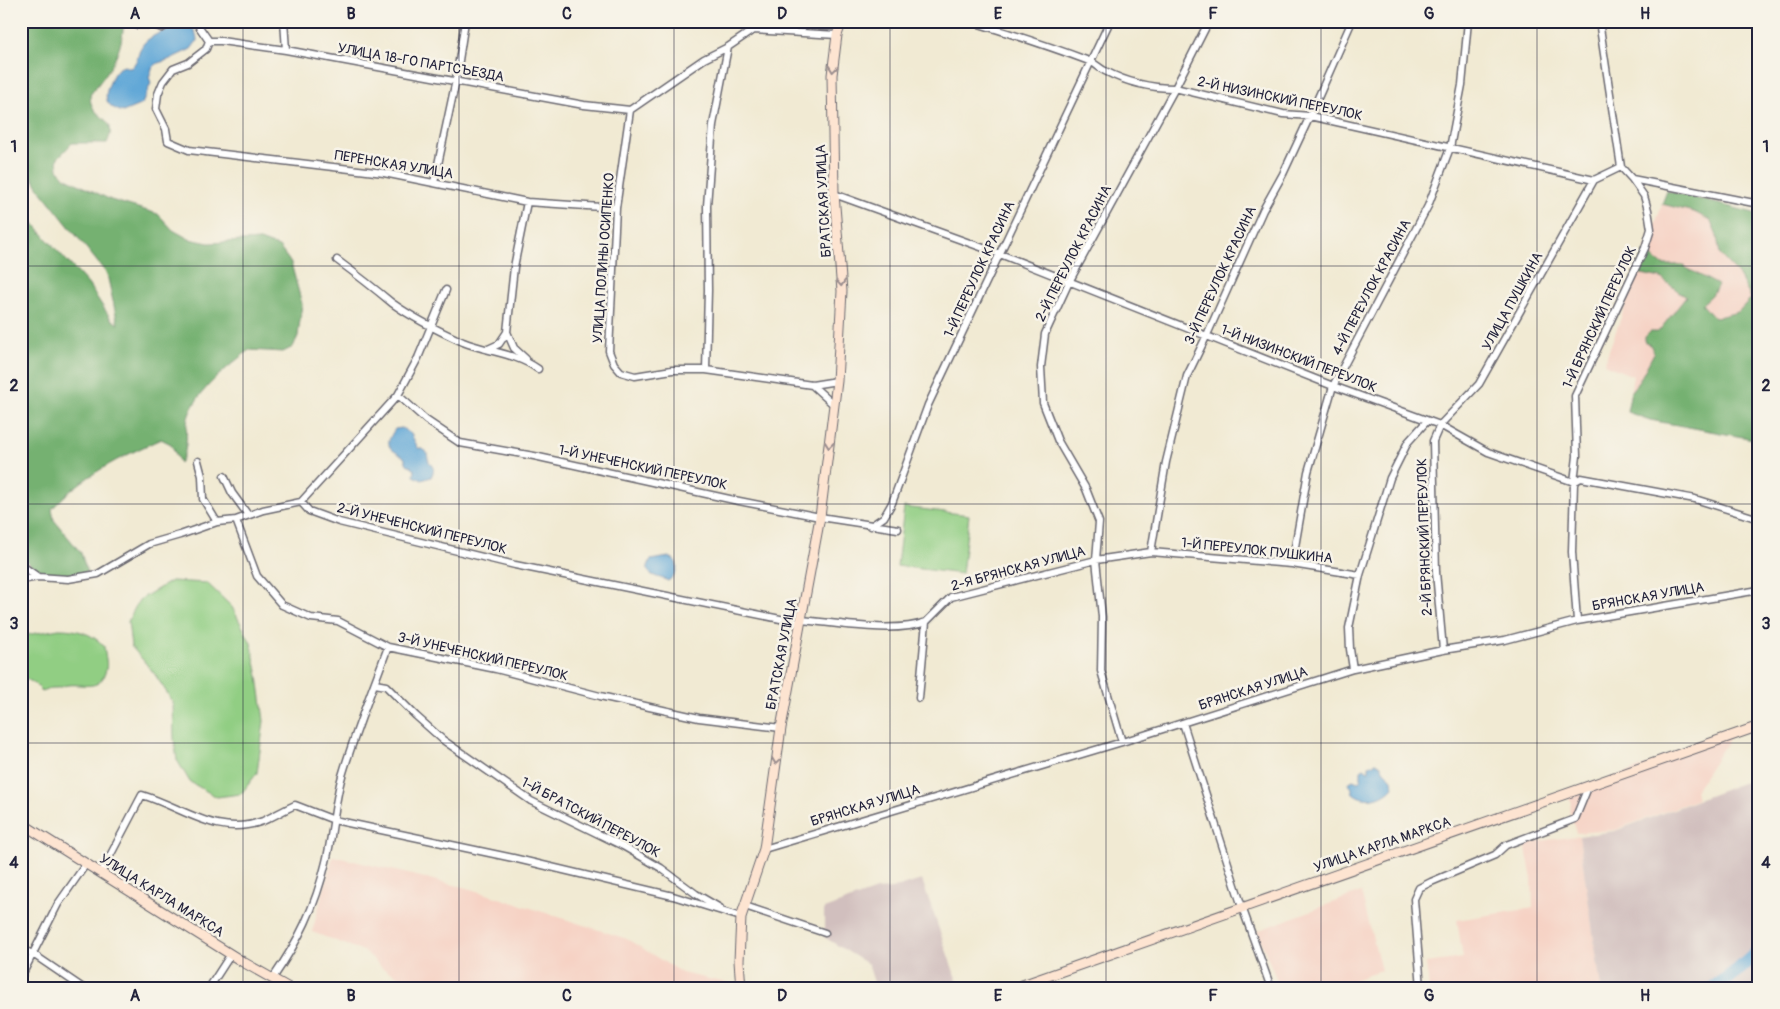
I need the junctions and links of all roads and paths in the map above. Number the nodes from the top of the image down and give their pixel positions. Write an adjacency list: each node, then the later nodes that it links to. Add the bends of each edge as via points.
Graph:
1 (175, 21): 13 (street, via 162,28)
2 (195, 21): 16 (street)
3 (284, 21): 18 (street)
4 (465, 21): 20 (street)
5 (726, 21): 14 (street)
6 (842, 21): 15 (main road, БРАТСКАЯ УЛИЦА)
7 (969, 21): 19 (street, 2-Й НИЗИНСКИЙ ПЕРЕУЛОК)
8 (1110, 21): 19 (street, 1-Й ПЕРЕУЛОК КРАСИНА)
9 (1209, 21): 21 (street, 2-Й ПЕРЕУЛОК КРАСИНА)
10 (1352, 21): 23 (street, 3-Й ПЕРЕУЛОК КРАСИНА)
11 (1468, 21): 24 (street, 4-Й ПЕРЕУЛОК КРАСИНА, via 1462,85)
12 (1599, 21): 25 (street)
13 (136, 25)
14 (753, 30): 15 (street); 17 (street)
15 (837, 35): 29 (main road, БРАТСКАЯ УЛИЦА, one-way to 29, via 832,76)
16 (209, 41): 18 (street, УЛИЦА 18-ГО ПАРТСЪЕЗДА); 28 (street, ПЕРЕНСКАЯ УЛИЦА, via 206,49 173,69 158,94 156,109 168,141 189,150 384,173)
17 (728, 46): 22 (street); 43 (street, via 713,124 707,206)
18 (286, 50): 20 (street, УЛИЦА 18-ГО ПАРТСЪЕЗДА)
19 (1092, 62): 21 (street, 2-Й НИЗИНСКИЙ ПЕРЕУЛОК, via 1138,83); 33 (street, 1-Й ПЕРЕУЛОК КРАСИНА)
20 (456, 80): 22 (street, УЛИЦА 18-ГО ПАРТСЪЕЗДА, via 584,105); 28 (street)
21 (1175, 88): 23 (street, 2-Й НИЗИНСКИЙ ПЕРЕУЛОК, via 1283,114); 35 (street, 2-Й ПЕРЕУЛОК КРАСИНА)
22 (630, 110): 32 (street, УЛИЦА ПОЛИНЫ ОСИПЕНКО)
23 (1310, 116): 24 (street, 2-Й НИЗИНСКИЙ ПЕРЕУЛОК); 39 (street, 3-Й ПЕРЕУЛОК КРАСИНА, via 1263,210)
24 (1450, 148): 27 (street, 2-Й НИЗИНСКИЙ ПЕРЕУЛОК); 46 (street, 4-Й ПЕРЕУЛОК КРАСИНА, via 1428,206)
25 (1622, 167): 26 (street, 1-Й БРЯНСКИЙ ПЕРЕУЛОК); 27 (street)
26 (1632, 179): 31 (street); 53 (street, 1-Й БРЯНСКИЙ ПЕРЕУЛОК, via 1644,196 1651,229 1575,396 1577,456)
27 (1594, 180): 50 (street, УЛИЦА ПУШКИНА, via 1479,384)
28 (434, 183): 30 (street, ПЕРЕНСКАЯ УЛИЦА)
29 (834, 194): 33 (street, 1-Й НИЗИНСКИЙ ПЕРЕУЛОК); 44 (main road, БРАТСКАЯ УЛИЦА, one-way to 44, via 842,290)
30 (527, 202): 32 (street, ПЕРЕНСКАЯ УЛИЦА); 38 (street, via 514,267)
31 (1759, 204)
32 (616, 208): 43 (street, УЛИЦА ПОЛИНЫ ОСИПЕНКО, via 609,351 614,364 621,372 635,376 672,370)
33 (1000, 254): 35 (street, 1-Й НИЗИНСКИЙ ПЕРЕУЛОК); 60 (street, 1-Й ПЕРЕУЛОК КРАСИНА, via 928,405 892,502 884,517)
34 (337, 260): 37 (street, via 393,304)
35 (1069, 282): 39 (street, 1-Й НИЗИНСКИЙ ПЕРЕУЛОК); 63 (street, 2-Й ПЕРЕУЛОК КРАСИНА, via 1045,334 1041,367 1043,403 1058,441 1086,489 1099,522)
36 (446, 290): 37 (street)
37 (431, 326): 40 (street); 47 (street)
38 (507, 332): 40 (street, via 499,344); 41 (street, via 514,348)
39 (1207, 335): 46 (street, 1-Й НИЗИНСКИЙ ПЕРЕУЛОК); 62 (street, 3-Й ПЕРЕУЛОК КРАСИНА, via 1187,376 1166,462)
40 (488, 349): 41 (street)
41 (527, 360): 42 (street)
42 (538, 369)
43 (706, 370): 45 (street)
44 (837, 381): 45 (street); 48 (main road, БРАТСКАЯ УЛИЦА)
45 (812, 384): 48 (street)
46 (1333, 386): 49 (street, 1-Й НИЗИНСКИЙ ПЕРЕУЛОК); 64 (street, 4-Й ПЕРЕУЛОК КРАСИНА, via 1308,472)
47 (398, 395): 54 (street); 56 (street, 1-Й УНЕЧЕНСКИЙ ПЕРЕУЛОК, via 426,420 460,443)
48 (834, 405): 56 (main road, БРАТСКАЯ УЛИЦА, one-way to 56)
49 (1427, 421): 50 (street, 1-Й НИЗИНСКИЙ ПЕРЕУЛОК); 66 (street, via 1408,442 1390,478)
50 (1440, 425): 53 (street, 1-Й НИЗИНСКИЙ ПЕРЕУЛОК, via 1488,452); 74 (street, 2-Й БРЯНСКИЙ ПЕРЕУЛОК, via 1433,441 1433,498)
51 (198, 461): 59 (street, via 204,499)
52 (224, 476): 55 (street)
53 (1574, 482): 57 (street, 1-Й НИЗИНСКИЙ ПЕРЕУЛОК, via 1581,478 1695,499); 70 (street, 1-Й БРЯНСКИЙ ПЕРЕУЛОК, via 1572,552)
54 (301, 502): 55 (street); 71 (street, 2-Й УНЕЧЕНСКИЙ ПЕРЕУЛОК, via 309,511 339,522 533,569)
55 (248, 515): 58 (street)
56 (820, 517): 60 (street, 1-Й УНЕЧЕНСКИЙ ПЕРЕУЛОК); 71 (main road, БРАТСКАЯ УЛИЦА)
57 (1759, 519)
58 (236, 520): 59 (street); 73 (street, 3-Й УНЕЧЕНСКИЙ ПЕРЕУЛОК, via 257,576 282,605 311,618 338,622)
59 (217, 522): 67 (street, via 149,544 98,574 68,579)
60 (871, 526): 61 (street, 1-Й УНЕЧЕНСКИЙ ПЕРЕУЛОК)
61 (898, 529)
62 (1151, 552): 63 (street, 1-Й ПЕРЕУЛОК ПУШКИНА); 64 (street, 1-Й ПЕРЕУЛОК ПУШКИНА)
63 (1096, 560): 72 (street, 2-Я БРЯНСКАЯ УЛИЦА, via 950,597); 81 (street, 2-Й ПЕРЕУЛОК КРАСИНА, via 1102,617 1101,671)
64 (1292, 564): 66 (street, 1-Й ПЕРЕУЛОК ПУШКИНА)
65 (21, 565): 67 (street)
66 (1360, 574): 75 (street, via 1350,628)
67 (38, 577): 68 (street)
68 (21, 580)
69 (1759, 590): 70 (street, БРЯНСКАЯ УЛИЦА)
70 (1577, 621): 74 (street, БРЯНСКАЯ УЛИЦА, via 1505,640)
71 (801, 622): 72 (street, via 890,628 914,627); 80 (main road, БРАТСКАЯ УЛИЦА)
72 (926, 622): 77 (street)
73 (388, 647): 76 (street); 80 (street, 3-Й УНЕЧЕНСКИЙ ПЕРЕУЛОК, via 496,669 699,718)
74 (1443, 650): 75 (street, БРЯНСКАЯ УЛИЦА)
75 (1354, 669): 78 (street, БРЯНСКАЯ УЛИЦА)
76 (375, 684): 83 (street, via 342,778); 90 (street, 1-Й БРАТСКИЙ ПЕРЕУЛОК, via 386,686 443,740 531,801 623,846)
77 (919, 698)
78 (1183, 723): 81 (street, БРЯНСКАЯ УЛИЦА); 89 (street)
79 (1759, 726): 82 (main road, УЛИЦА КАРЛА МАРКСА)
80 (781, 728): 85 (main road, БРАТСКАЯ УЛИЦА, one-way to 85)
81 (1122, 742): 85 (street, БРЯНСКАЯ УЛИЦА)
82 (1589, 785): 89 (main road, УЛИЦА КАРЛА МАРКСА); 104 (street, via 1574,819 1506,845 1495,855 1419,888 1414,899)
83 (334, 820): 87 (street, 1-Й БРАТСКИЙ ПЕРЕУЛОК, via 294,805 263,820 228,826 207,822 142,795); 90 (street, 1-Й БРАТСКИЙ ПЕРЕУЛОК, via 522,860); 97 (street, via 313,906 294,946)
84 (21, 823): 86 (main road, УЛИЦА КАРЛА МАРКСА)
85 (764, 849): 88 (main road, БРАТСКАЯ УЛИЦА)
86 (86, 864): 87 (main road, УЛИЦА КАРЛА МАРКСА); 94 (street, via 58,904)
87 (100, 872): 95 (main road, УЛИЦА КАРЛА МАРКСА)
88 (745, 906): 91 (main road, БРАТСКАЯ УЛИЦА); 92 (street)
89 (1242, 907): 102 (main road, УЛИЦА КАРЛА МАРКСА); 103 (street)
90 (730, 913): 91 (street, 1-Й БРАТСКИЙ ПЕРЕУЛОК)
91 (741, 917): 101 (main road, БРАТСКАЯ УЛИЦА)
92 (825, 934)
93 (21, 949): 94 (street)
94 (33, 954): 96 (street); 98 (street)
95 (231, 954): 97 (main road, УЛИЦА КАРЛА МАРКСА); 99 (street)
96 (21, 977)
97 (273, 978): 100 (main road, УЛИЦА КАРЛА МАРКСА)
98 (83, 988)
99 (210, 988)
100 (288, 988)
101 (741, 988)
102 (1014, 988)
103 (1271, 988)
104 (1421, 988)

